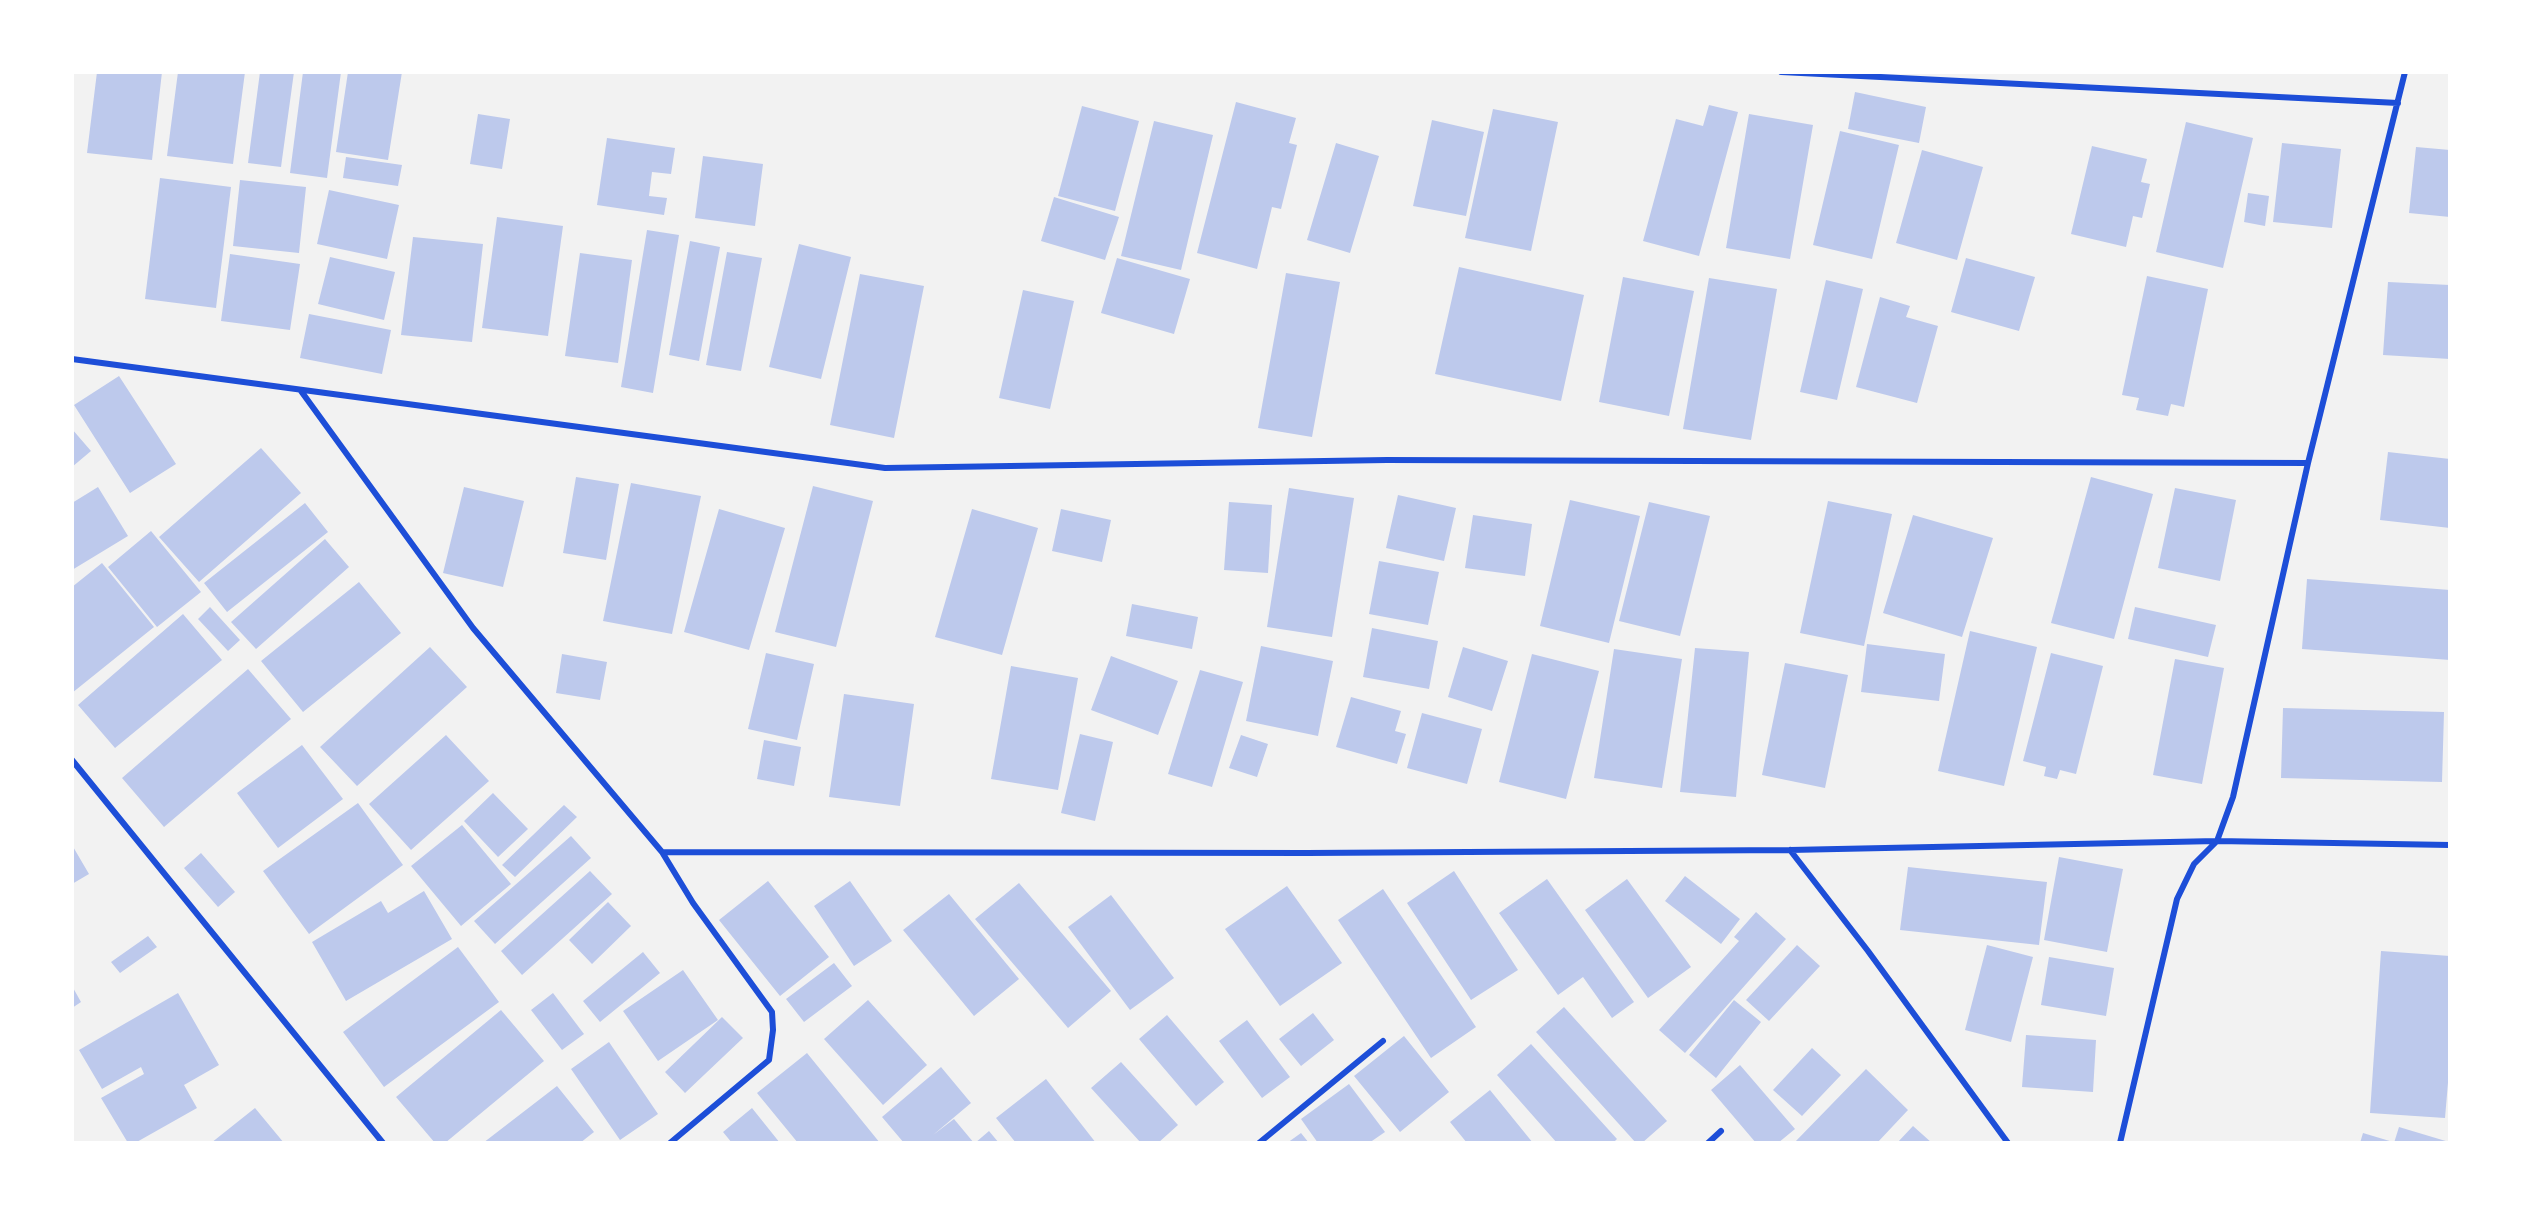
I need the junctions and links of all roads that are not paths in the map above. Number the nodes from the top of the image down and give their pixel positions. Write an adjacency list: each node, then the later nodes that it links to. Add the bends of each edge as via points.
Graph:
1 (1781, 72): 3 (street)
2 (2405, 72): 3 (street)
3 (2398, 103): 6 (street)
4 (72, 359): 5 (street)
5 (301, 391): 6 (street, via 885,468 1387,460); 11 (street, via 473,628)
6 (2308, 463): 8 (street, via 2233,797)
7 (72, 760): 14 (street)
8 (2217, 841): 9 (street); 10 (street); 19 (street, via 2194,864 2177,899)
9 (2450, 845)
10 (1790, 850): 11 (street); 18 (street)
11 (662, 852): 15 (street, via 693,903 772,1012 773,1030 769,1060)
12 (1383, 1041): 16 (street)
13 (1721, 1131): 17 (street)
14 (383, 1143)
15 (670, 1143)
16 (1259, 1143)
17 (1708, 1143)
18 (2008, 1143)
19 (2120, 1143)

